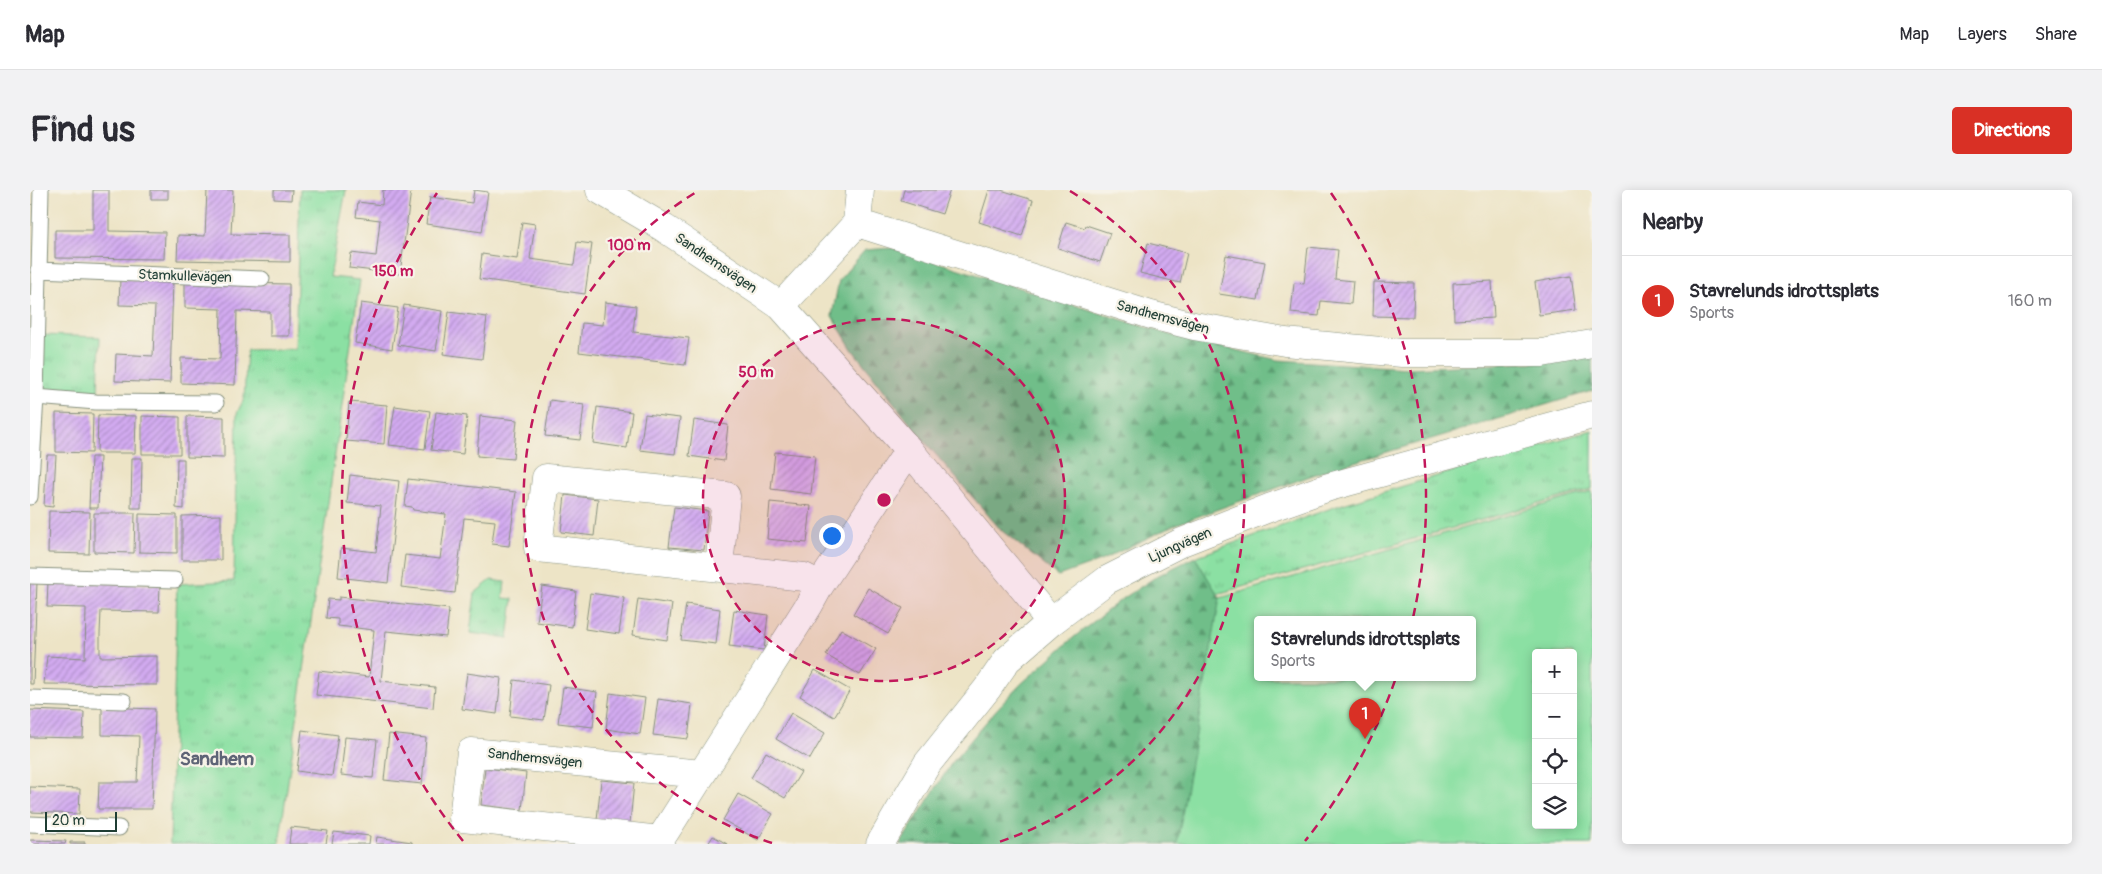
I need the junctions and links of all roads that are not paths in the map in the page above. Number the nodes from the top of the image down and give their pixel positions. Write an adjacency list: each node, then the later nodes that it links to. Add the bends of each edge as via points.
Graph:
1 (41, 190): 5 (lane)
2 (600, 190): 7 (street, Sandhemsvägen)
3 (860, 190): 4 (street)
4 (857, 223): 7 (street); 8 (street, Sandhemsvägen, via 1151,315 1285,342 1402,353 1542,352)
5 (38, 270): 6 (lane, Stamkullevägen); 9 (lane)
6 (262, 279)
7 (782, 306): 13 (street, Sandhemsvägen)
8 (1592, 344)
9 (36, 397): 10 (lane, via 96,402); 11 (lane)
10 (216, 403)
11 (33, 413): 14 (lane)
12 (1592, 414): 19 (street, Ljungvägen, via 1329,487 1269,508 1182,542 1107,580)
13 (909, 450): 18 (street, Sandhemsvägen); 19 (street, Sandhemsvägen)
14 (30, 497)
15 (719, 567): 15 (street, via 726,496 546,478 538,548); 18 (street, via 804,576)
16 (30, 576): 17 (lane)
17 (175, 580)
18 (820, 585): 22 (street, Sandhemsvägen)
19 (1050, 622): 25 (street, Ljungvägen, via 1007,660 927,764)
20 (30, 698): 21 (lane)
21 (124, 701)
22 (702, 774): 22 (street, Sandhemsvägen, via 471,752 463,818 660,840)
23 (30, 824): 24 (lane)
24 (119, 828)
25 (880, 844)

